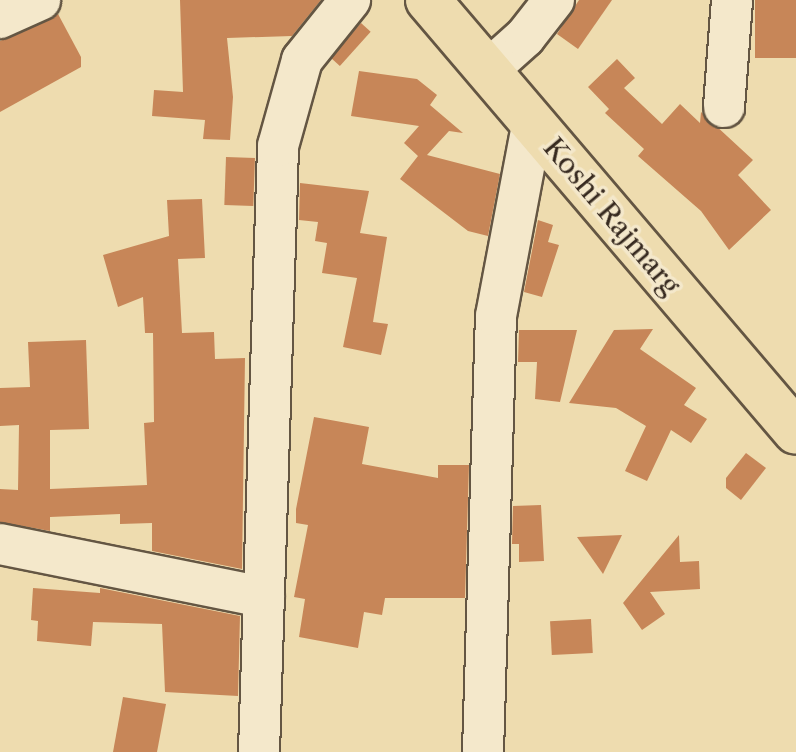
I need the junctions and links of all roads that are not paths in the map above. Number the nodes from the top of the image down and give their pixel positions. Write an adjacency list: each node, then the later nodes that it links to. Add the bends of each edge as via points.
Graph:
1 (40, 0): 6 (street)
2 (350, 0): 12 (street, via 302,60 278,146)
3 (428, 0): 7 (main road, Koshi Rajmarg)
4 (554, 0): 7 (street, via 525,37)
5 (732, 0): 8 (street)
6 (0, 18)
7 (487, 71): 9 (main road, Koshi Rajmarg)
8 (724, 107)
9 (533, 121): 10 (main road, Koshi Rajmarg); 14 (street, via 496,316)
10 (796, 432)
11 (0, 544): 12 (street)
12 (264, 597): 13 (street)
13 (259, 752)
14 (483, 752)

